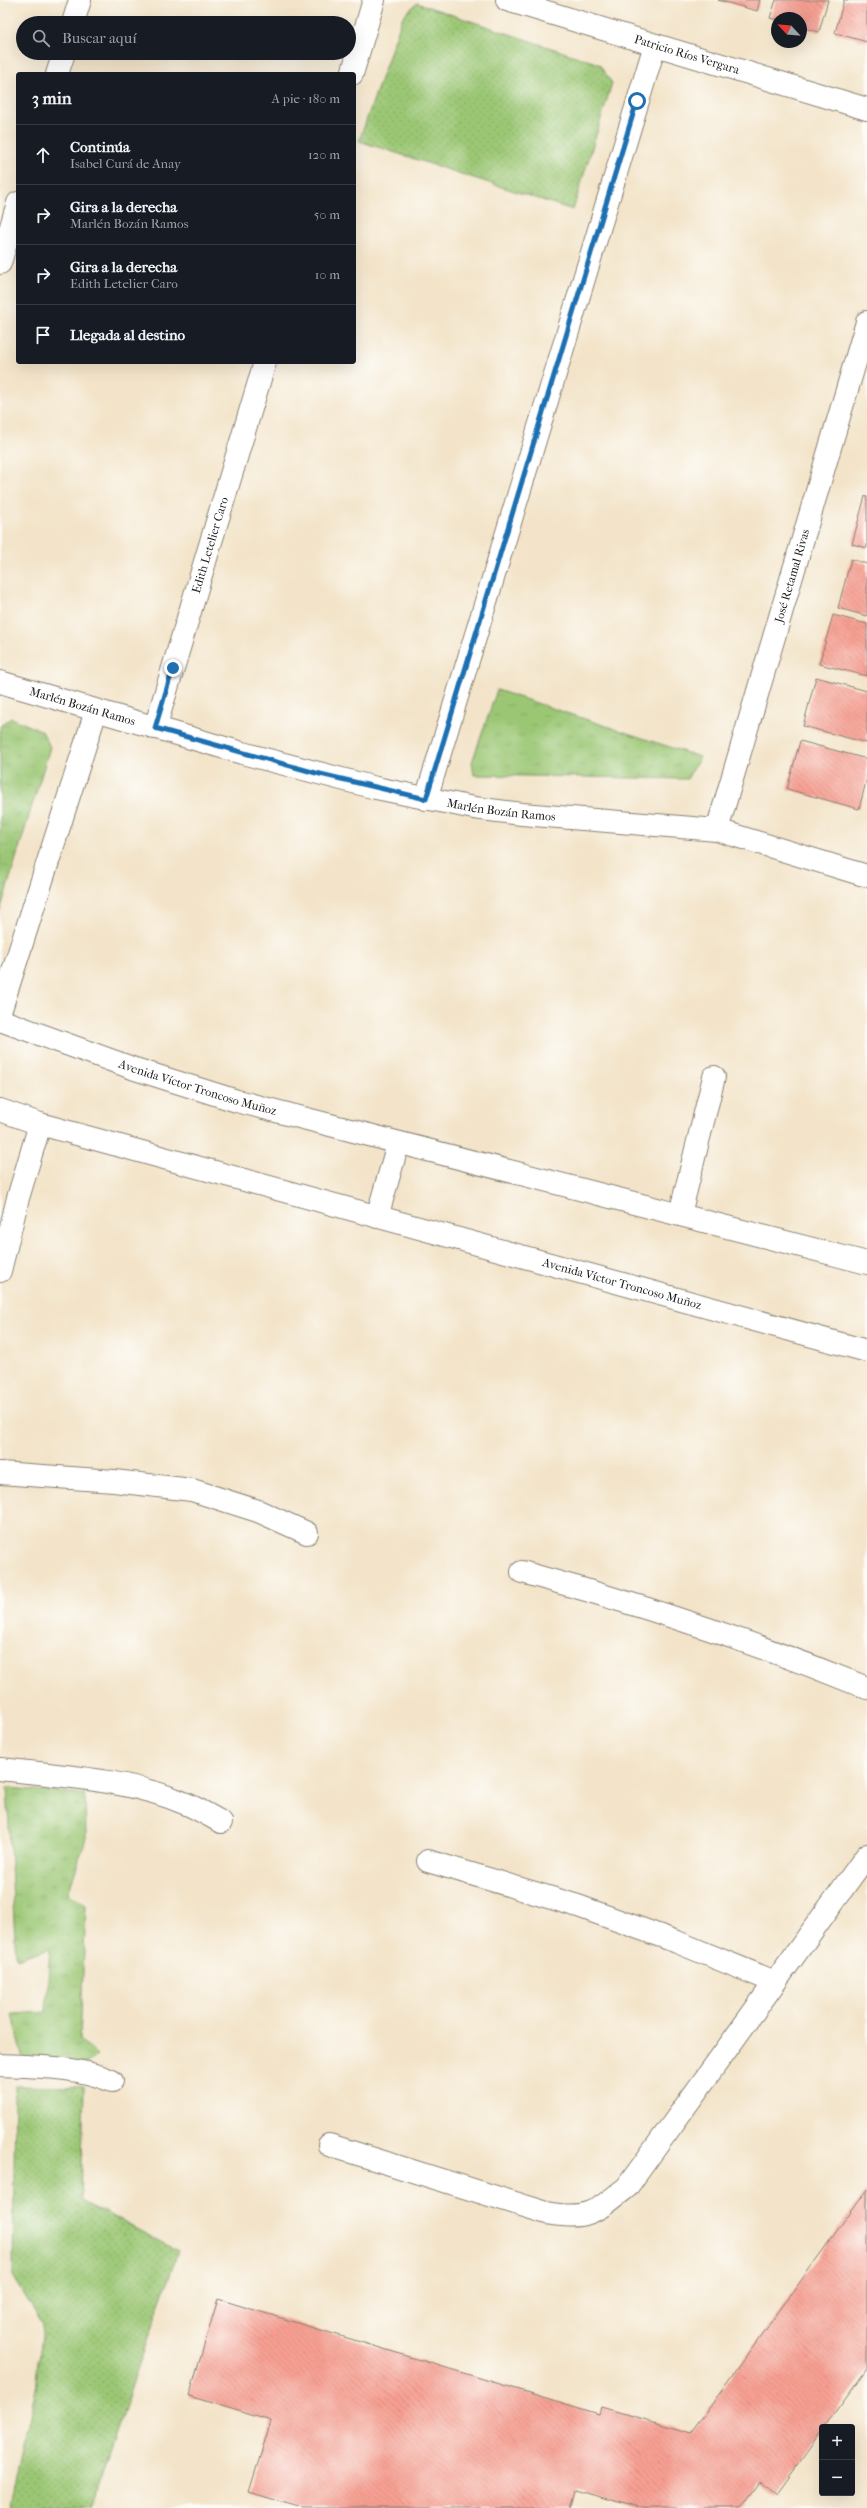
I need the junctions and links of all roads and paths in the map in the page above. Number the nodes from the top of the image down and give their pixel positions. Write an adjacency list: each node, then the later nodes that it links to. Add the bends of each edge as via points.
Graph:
1 (80, 0): 4 (street)
2 (374, 0): 8 (street)
3 (507, 0): 5 (street, Patricio Ríos Vergara)
4 (75, 16)
5 (655, 45): 9 (street, Patricio Ríos Vergara); 17 (street)
6 (62, 60): 7 (street)
7 (58, 72)
8 (353, 72)
9 (867, 110)
10 (16, 210): 11 (street)
11 (0, 263)
12 (867, 322): 18 (street, José Retamal Rivas)
13 (264, 364): 16 (street, Edith Letelier Caro)
14 (0, 682): 15 (street, Marlén Bozán Ramos)
15 (96, 711): 16 (street, Marlén Bozán Ramos); 20 (street)
16 (155, 728): 17 (street, Marlén Bozán Ramos, via 316,773)
17 (426, 799): 18 (street, Marlén Bozán Ramos, via 522,814)
18 (717, 830): 19 (street, Marlén Bozán Ramos)
19 (867, 876)
20 (0, 1012)
21 (0, 1020): 25 (street, Avenida Víctor Troncoso Muñoz, via 135,1069 237,1101)
22 (714, 1077): 26 (street)
23 (0, 1110): 24 (street, Avenida Víctor Troncoso Muñoz)
24 (40, 1124): 27 (street, Avenida Víctor Troncoso Muñoz); 29 (street)
25 (398, 1144): 26 (street, Avenida Víctor Troncoso Muñoz); 27 (street)
26 (680, 1214): 28 (street, Avenida Víctor Troncoso Muñoz)
27 (378, 1217): 30 (street, Avenida Víctor Troncoso Muñoz)
28 (867, 1263)
29 (0, 1271)
30 (867, 1351)
31 (0, 1473): 32 (street, via 114,1481 192,1490 258,1511)
32 (307, 1533)
33 (522, 1572): 34 (street, via 696,1623)
34 (867, 1688)
35 (0, 1769): 36 (street, via 129,1787 188,1805)
36 (221, 1822)
37 (867, 1854): 39 (street)
38 (428, 1861): 39 (street, via 578,1906 677,1942)
39 (775, 1982): 42 (street, via 627,2187 590,2214 547,2213)
40 (0, 2065): 41 (street, via 94,2073)
41 (112, 2081)
42 (329, 2145)

